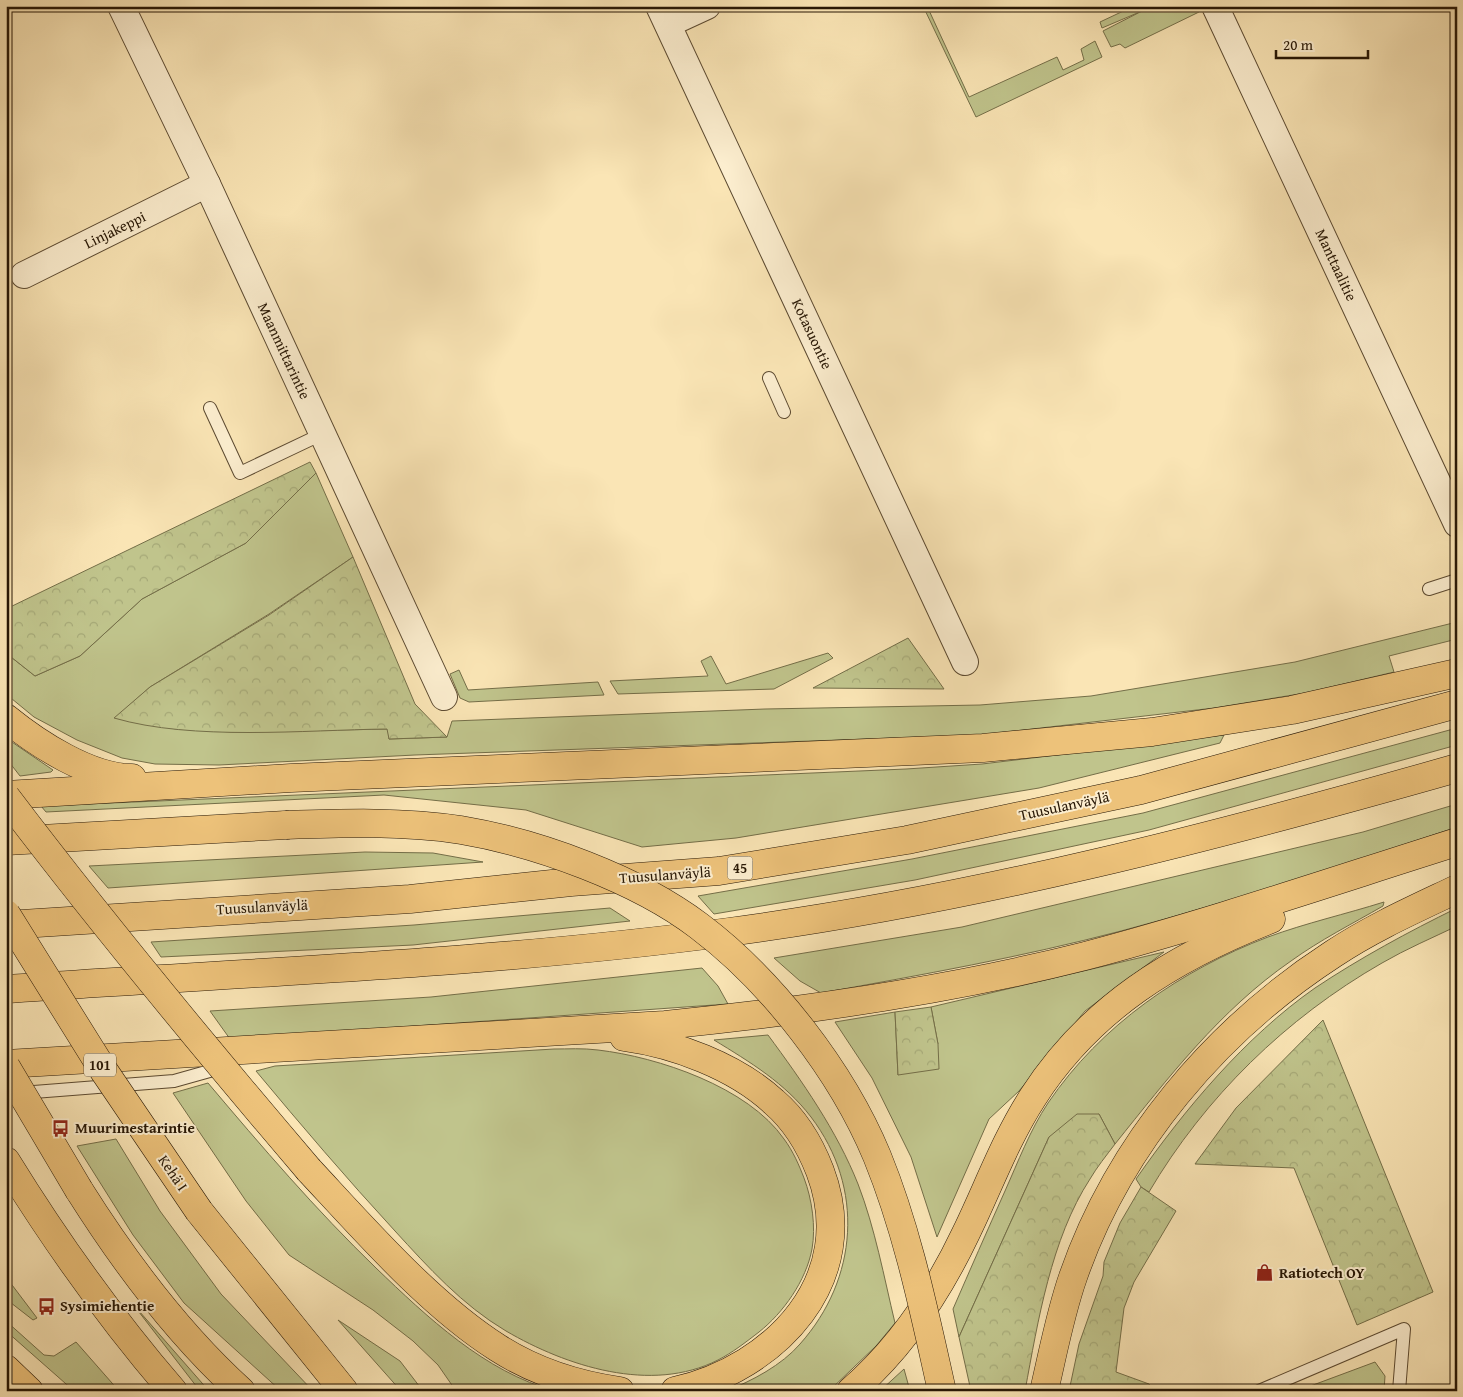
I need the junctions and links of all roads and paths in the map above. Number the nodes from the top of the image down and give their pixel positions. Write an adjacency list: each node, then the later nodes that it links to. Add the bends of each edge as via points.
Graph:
1 (121, 6): 5 (street, Maanmittarintie)
2 (707, 6): 4 (street)
3 (1215, 6): 11 (street, Manttaalitie)
4 (664, 15): 14 (street, Kotasuontie)
5 (207, 184): 6 (street, Linjakeppi); 10 (street, Maanmittarintie)
6 (24, 275)
7 (769, 378): 9 (lane)
8 (210, 408): 10 (lane, via 240,472)
9 (784, 412)
10 (322, 434): 16 (street, Maanmittarintie)
11 (1457, 524)
12 (1457, 580): 13 (lane)
13 (1429, 589)
14 (965, 662)
15 (1457, 673): 20 (highway, via 1292,710 1152,732 993,747)
16 (444, 697)
17 (1457, 704): 27 (highway, Tuusulanväylä / 45, via 1141,790 907,840 719,871 410,898)
18 (6, 718): 20 (highway, via 52,750 123,778)
19 (1457, 768): 28 (highway, via 1153,850 919,901 730,932 415,964)
20 (292, 778): 21 (highway)
21 (6, 796): 39 (highway, bridge, via 188,1027 309,1170 415,1279 459,1319 498,1348 572,1381)
22 (6, 841): 42 (highway, bridge, via 286,825 409,825 460,830 516,842 618,880 663,902 700,926 736,958 793,1018 821,1055 850,1103 876,1154 897,1210 916,1274)
23 (1457, 842): 24 (highway)
24 (1416, 855): 29 (highway, via 1242,912 1084,956 960,983 748,1017); 41 (highway, via 1322,899 1214,942 1129,994 1095,1022 1032,1097 945,1275 890,1353)
25 (1457, 889): 43 (highway, via 1370,932 1303,974 1248,1019 1204,1062 1169,1103 1117,1180 1097,1219 1073,1276)
26 (6, 914): 38 (highway, Kehä I / 101, bridge, via 102,1068 199,1211)
27 (6, 925)
28 (6, 988)
29 (555, 1032): 30 (highway); 40 (highway, via 645,1040 686,1053 744,1080 774,1102 798,1129 825,1186 831,1217 829,1247 820,1280 805,1308 784,1335 758,1356 722,1376)
30 (285, 1049): 31 (highway); 32 (lane, via 174,1081)
31 (6, 1066): 37 (highway, bridge, via 109,1237 143,1283 215,1367)
32 (6, 1094)
33 (6, 1161): 36 (highway, via 113,1317)
34 (6, 1369): 35 (highway)
35 (29, 1391)
36 (173, 1391)
37 (241, 1391)
38 (344, 1391)
39 (620, 1391)
40 (674, 1391)
41 (851, 1391)
42 (942, 1391)
43 (1044, 1391)
44 (1259, 1391): 45 (lane, via 1404,1329)
45 (1399, 1391)

